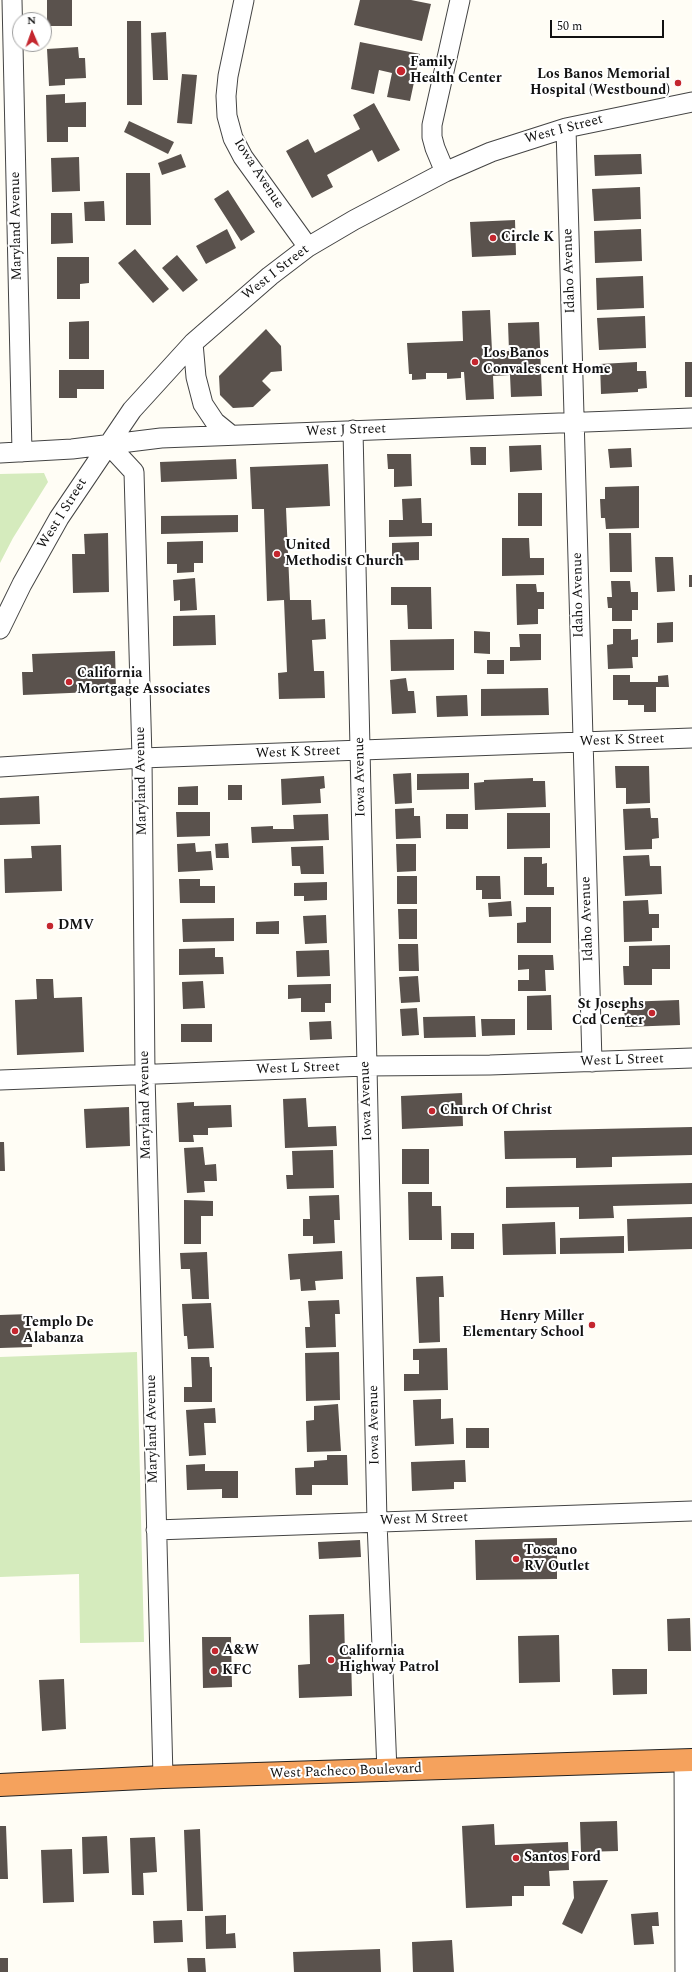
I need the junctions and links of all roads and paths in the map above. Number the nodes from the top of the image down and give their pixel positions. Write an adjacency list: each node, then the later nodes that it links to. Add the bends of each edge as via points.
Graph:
1 (12, 0): 14 (street, Maryland Avenue)
2 (244, 0): 7 (street, Iowa Avenue, via 228,76 227,116 233,138 243,157)
3 (460, 0): 6 (street, via 432,125 435,148)
4 (692, 102): 5 (street, West I Street)
5 (566, 128): 6 (street, West I Street, via 491,152); 10 (street, Idaho Avenue)
6 (445, 172): 7 (street, West I Street, via 354,220)
7 (308, 248): 8 (street, West I Street, via 270,276)
8 (193, 343): 12 (street, via 196,377 203,404 215,422); 13 (street, West I Street, via 132,410)
9 (692, 418): 10 (street, West J Street)
10 (574, 422): 11 (street, West J Street); 18 (street, Idaho Avenue)
11 (353, 430): 12 (street, West J Street); 19 (street, Iowa Avenue)
12 (231, 435): 13 (street, West J Street, via 161,438)
13 (108, 444): 14 (street, West J Street); 16 (street, West I Street, via 59,518); 20 (street, Maryland Avenue, via 134,472)
14 (22, 452): 15 (street, West J Street)
15 (0, 453)
16 (0, 629)
17 (692, 738): 18 (street, West K Street)
18 (582, 742): 19 (street, West K Street); 23 (street, Idaho Avenue)
19 (360, 750): 20 (street, West K Street); 24 (street, Iowa Avenue)
20 (142, 758): 21 (street, West K Street); 25 (street, Maryland Avenue)
21 (0, 767)
22 (692, 1058): 23 (street, West L Street)
23 (592, 1062): 24 (street, West L Street)
24 (366, 1066): 25 (street, West L Street); 28 (street, Iowa Avenue)
25 (145, 1074): 26 (street, West L Street); 29 (street, Maryland Avenue)
26 (0, 1080)
27 (692, 1511): 28 (street, West M Street)
28 (377, 1522): 29 (street, West M Street); 31 (street, Iowa Avenue)
29 (156, 1530): 32 (street, Maryland Avenue)
30 (688, 1760): 31 (highway, West Pacheco Boulevard); 34 (street)
31 (387, 1771): 32 (highway, West Pacheco Boulevard)
32 (163, 1777): 33 (highway, West Pacheco Boulevard)
33 (0, 1785)
34 (684, 1972)

